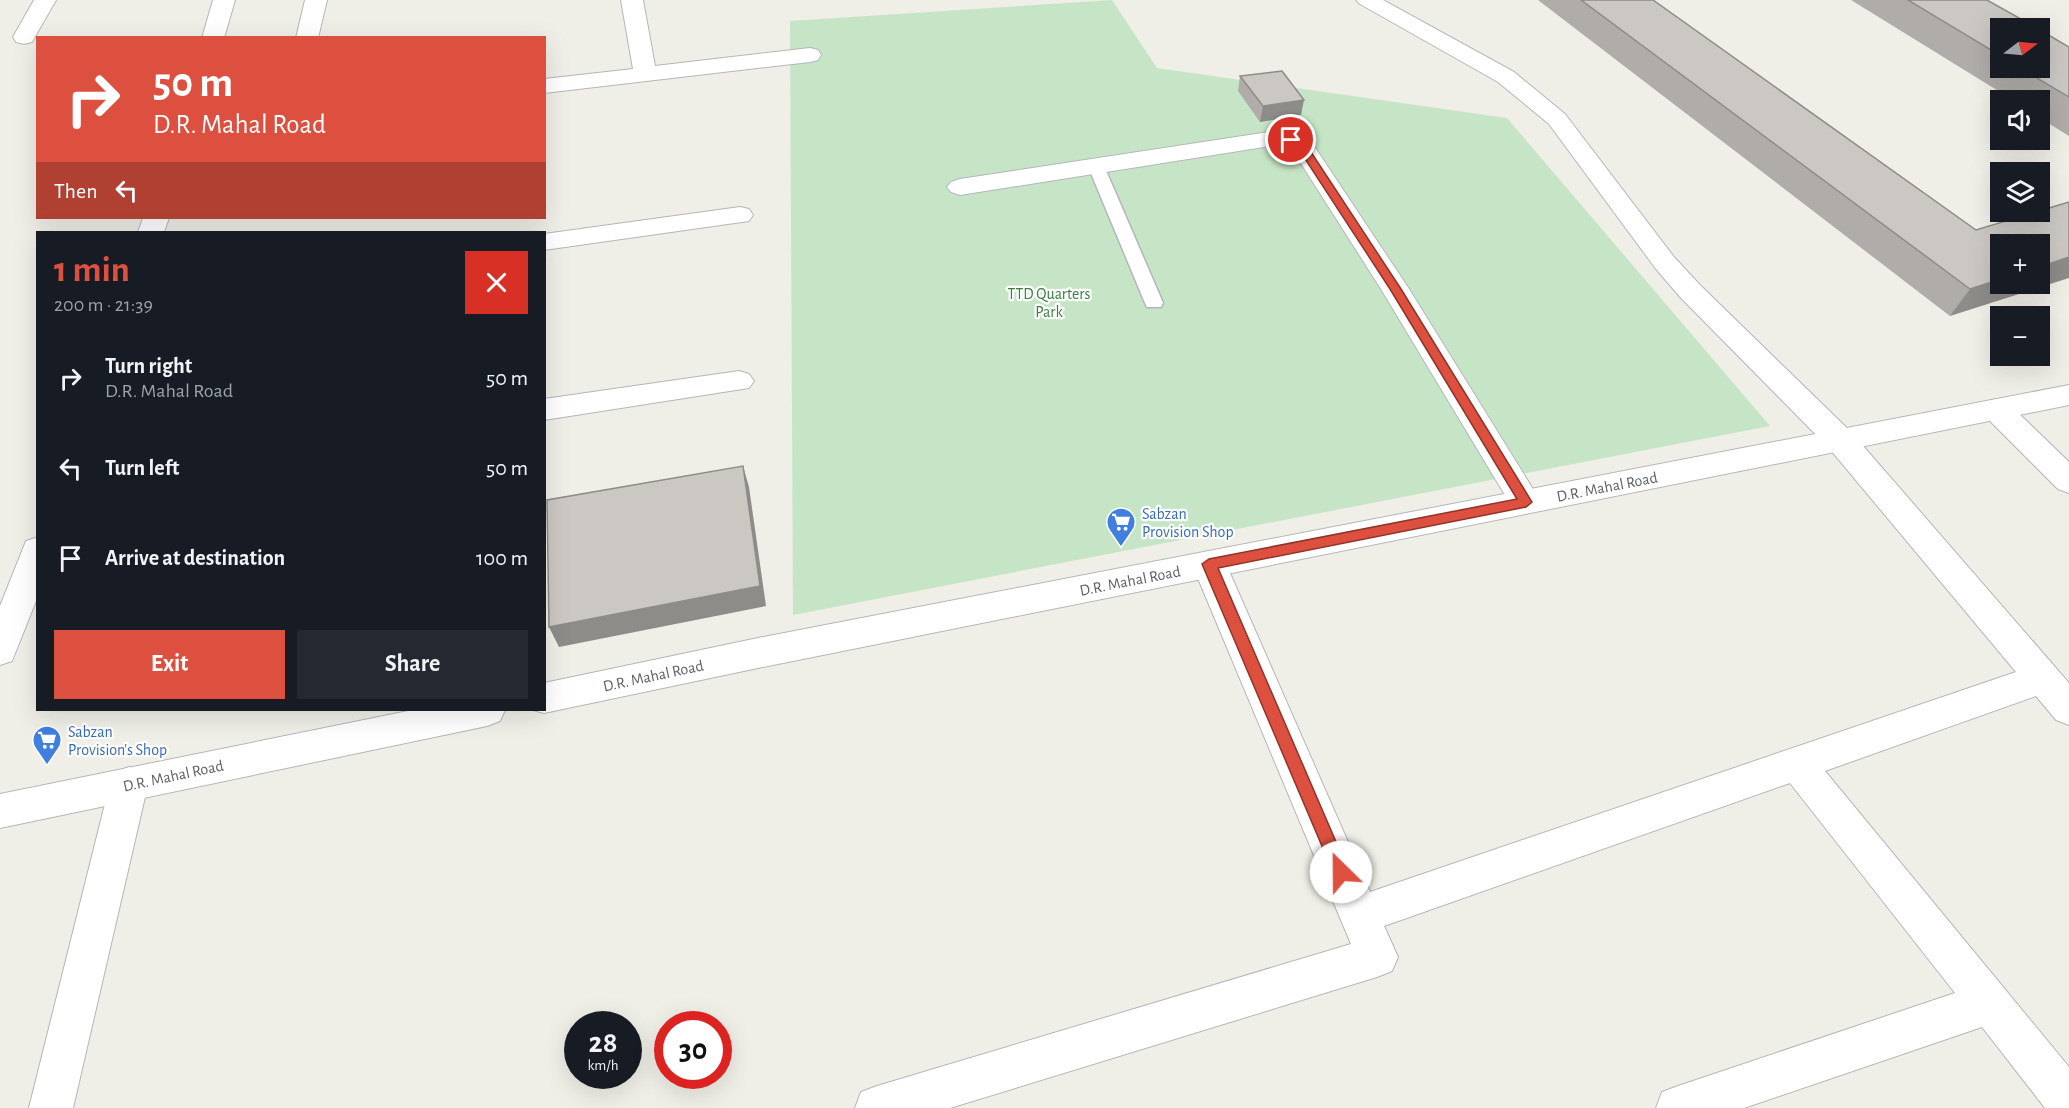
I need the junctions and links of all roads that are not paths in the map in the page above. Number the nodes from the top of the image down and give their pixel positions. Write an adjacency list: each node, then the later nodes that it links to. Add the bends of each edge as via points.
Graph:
1 (45, 0): 8 (street)
2 (225, 0): 6 (street)
3 (316, 0): 7 (street)
4 (632, 0): 10 (street)
5 (1367, 0): 21 (street, via 1506,77 1557,119 1690,291)
6 (214, 36)
7 (308, 36)
8 (24, 37)
9 (810, 55): 10 (street)
10 (645, 74): 11 (street)
11 (546, 86)
12 (1096, 166): 13 (street); 16 (lane); 23 (street, via 1276,138 1291,140 1304,149)
13 (960, 187)
14 (740, 215): 15 (street)
15 (546, 242)
16 (1154, 303)
17 (739, 381): 19 (street)
18 (2069, 395): 20 (street, D.R. Mahal Road)
19 (546, 410)
20 (1997, 410): 21 (street, D.R. Mahal Road); 22 (street)
21 (1840, 440): 23 (street, D.R. Mahal Road); 27 (street)
22 (2069, 481)
23 (1526, 502): 25 (street, D.R. Mahal Road)
24 (36, 555): 26 (street)
25 (1209, 564): 28 (street, D.R. Mahal Road); 34 (street)
26 (0, 651)
27 (2043, 678): 29 (street); 31 (street)
28 (546, 698)
29 (2069, 709)
30 (482, 711): 32 (street, D.R. Mahal Road)
31 (1797, 764): 34 (street); 35 (street)
32 (129, 784): 33 (street, D.R. Mahal Road); 37 (street)
33 (0, 811)
34 (1360, 915): 38 (street, via 1377,957)
35 (1990, 1003): 36 (street); 39 (street)
36 (2069, 1102)
37 (51, 1108)
38 (877, 1108)
39 (1678, 1108)

